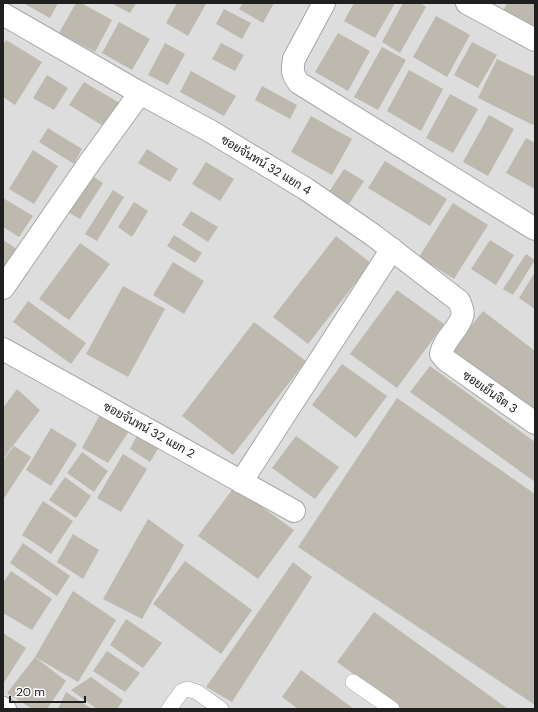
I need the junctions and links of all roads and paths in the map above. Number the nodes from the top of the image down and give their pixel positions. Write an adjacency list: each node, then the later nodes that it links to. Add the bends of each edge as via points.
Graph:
1 (324, 3): 6 (street, via 294,59 292,69 299,83)
2 (467, 3): 4 (street)
3 (3, 14): 5 (street, ซอยจันทน์ 32 แยก 4)
4 (535, 40)
5 (140, 93): 7 (street, ซอยจันทน์ 32 แยก 4, via 306,188); 8 (street)
6 (535, 229)
7 (392, 249): 10 (street, ซอยจันทน์ 32 แยก 4, via 459,301 463,316 442,347 441,354); 12 (street)
8 (3, 288)
9 (3, 349): 12 (street, ซอยจันทน์ 32 แยก 2)
10 (446, 360): 11 (street, ซอยเย็นจิต 3)
11 (535, 423)
12 (241, 482): 13 (street, ซอยจันทน์ 32 แยก 2)
13 (294, 511)
14 (353, 682): 17 (lane)
15 (169, 709): 16 (lane, via 182,691 188,689 197,692)
16 (221, 709)
17 (392, 709)

